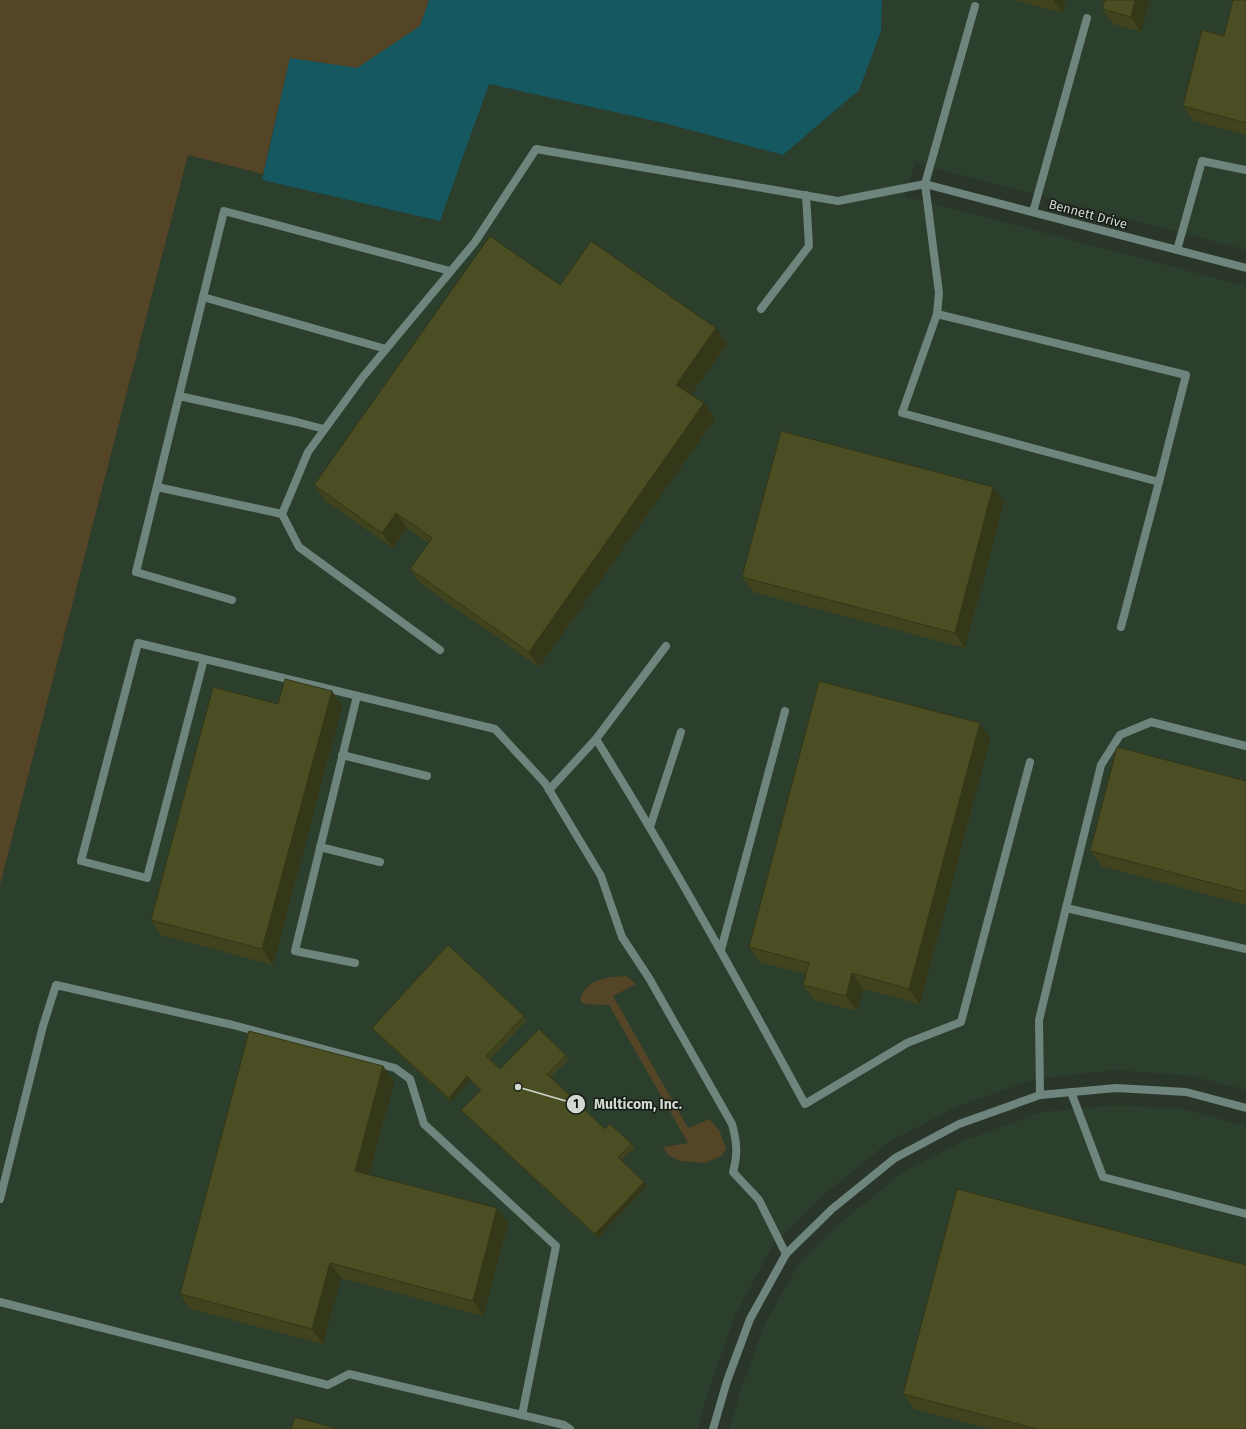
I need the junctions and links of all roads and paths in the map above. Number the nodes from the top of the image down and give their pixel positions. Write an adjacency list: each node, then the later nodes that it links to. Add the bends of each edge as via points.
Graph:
1 (975, 6): 4 (street)
2 (1087, 18): 6 (street)
3 (1246, 170): 7 (street, via 1202,161)
4 (925, 184): 5 (street, via 838,201); 6 (street, Bennett Drive); 12 (street, via 940,293)
5 (806, 195): 9 (street, via 536,149 476,242); 11 (street, via 809,246)
6 (1033, 212): 7 (street, Bennett Drive)
7 (1177, 250): 8 (street, Bennett Drive)
8 (1246, 268)
9 (450, 271): 10 (street, via 224,211); 13 (street)
10 (203, 297): 13 (street); 14 (street)
11 (761, 309)
12 (936, 314): 16 (street, via 1186,375); 16 (street, via 902,413)
13 (386, 349): 15 (street)
14 (179, 396): 15 (street); 17 (street)
15 (324, 429): 18 (street, via 308,452)
16 (1159, 482): 20 (street)
17 (157, 486): 18 (street); 19 (street, via 136,572)
18 (282, 514): 22 (street, via 299,547)
19 (232, 600)
20 (1121, 627)
21 (666, 646): 27 (street)
22 (440, 650)
23 (204, 659): 23 (street, via 138,643 81,861 147,878); 24 (street)
24 (357, 696): 29 (street); 32 (street, via 495,729)
25 (785, 711): 37 (street)
26 (681, 732): 33 (street)
27 (596, 739): 32 (street); 33 (street)
28 (1246, 746): 36 (street, via 1151,722 1120,736 1101,765)
29 (342, 755): 31 (street); 34 (street)
30 (1030, 762): 37 (street, via 961,1022 907,1043 805,1104)
31 (427, 776)
32 (549, 790): 45 (street, via 601,876 622,937 650,978 724,1109 737,1140 738,1154 733,1172 759,1200)
33 (650, 827): 37 (street)
34 (320, 847): 35 (street); 39 (street, via 295,951)
35 (380, 862)
36 (1066, 908): 38 (street); 41 (street, via 1039,1020)
37 (721, 950)
38 (1246, 950)
39 (355, 963)
40 (1071, 1092): 41 (street); 42 (street, via 1116,1088 1186,1092); 44 (street, via 1103,1176)
41 (1040, 1095): 45 (street, via 960,1124 895,1158 832,1209)
42 (1246, 1108)
43 (0, 1198): 47 (street, via 43,1026 56,985 232,1025 395,1068 410,1079 424,1124 556,1246)
44 (1246, 1214)
45 (786, 1254): 49 (street, via 750,1319)
46 (0, 1302): 47 (street, via 328,1385 350,1374)
47 (522, 1414): 48 (street, via 564,1425)
48 (570, 1429)
49 (713, 1429)

